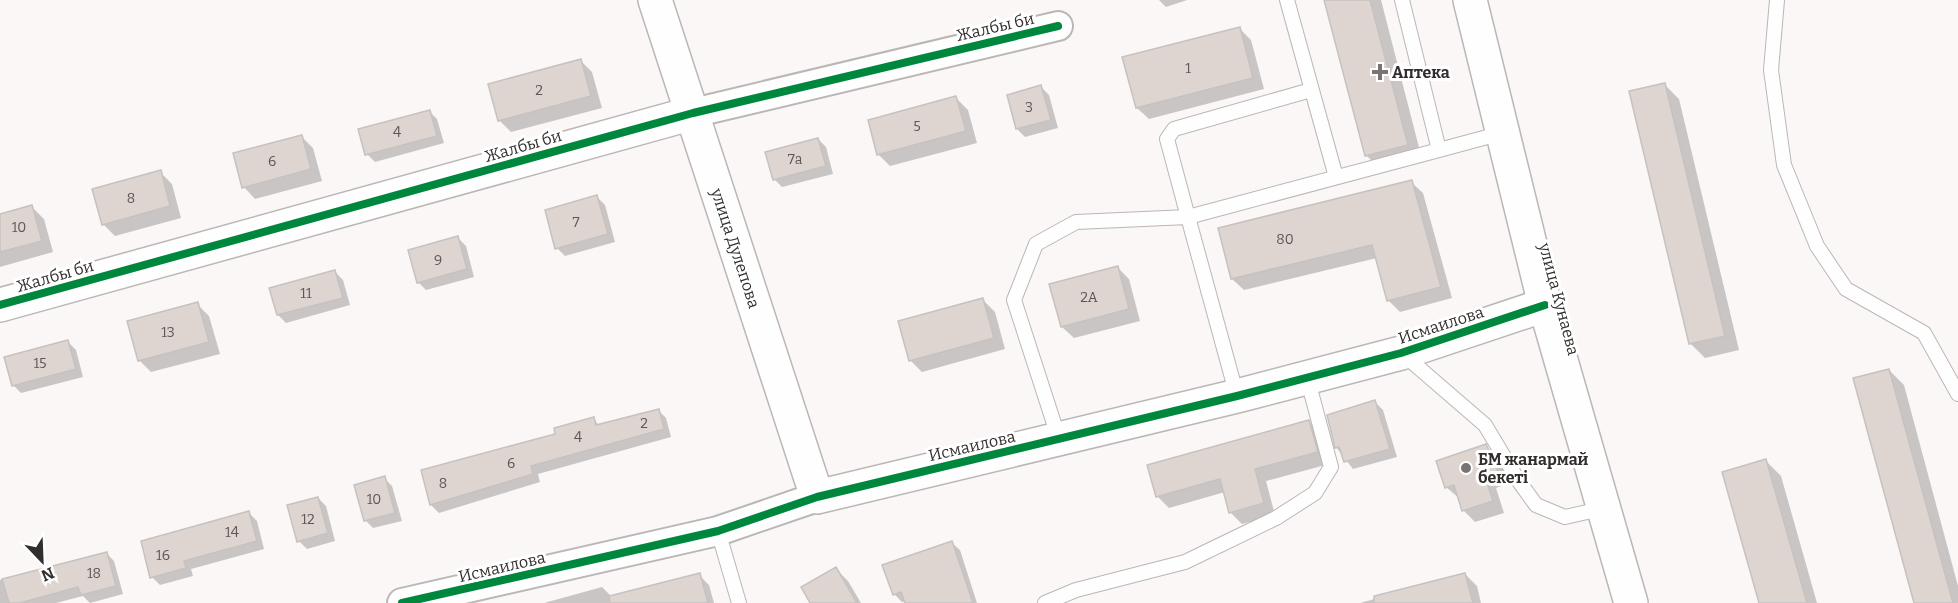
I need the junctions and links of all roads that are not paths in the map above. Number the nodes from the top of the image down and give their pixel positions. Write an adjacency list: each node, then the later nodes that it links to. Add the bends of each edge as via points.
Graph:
1 (655, 0): 8 (street, улица Дулепова)
2 (1287, 0): 7 (lane)
3 (1402, 0): 10 (lane)
4 (1470, 0): 9 (street, улица Кунаева)
5 (1777, 0): 17 (lane, via 1771,70 1784,165 1817,246 1846,289 1924,333)
6 (1058, 26): 8 (street, Жалбы би)
7 (1311, 90): 11 (lane); 12 (lane, via 1174,129 1167,139)
8 (693, 112): 13 (street, Жалбы би); 20 (street, улица Дулепова)
9 (1504, 133): 10 (lane); 14 (street, улица Кунаева)
10 (1439, 150): 11 (lane)
11 (1336, 177): 12 (lane)
12 (1188, 217): 18 (lane); 19 (lane, via 1076,222 1036,244 1014,300)
13 (0, 305)
14 (1545, 305): 15 (street, Исмаилова); 21 (street, улица Кунаева)
15 (1401, 353): 16 (street, Исмаилова); 21 (lane, via 1485,425 1536,505 1565,517)
16 (1307, 377): 18 (street, Исмаилова); 25 (lane, via 1331,467 1315,493 1276,518 1185,562 1076,590)
17 (1958, 394)
18 (1237, 396): 19 (street, Исмаилова)
19 (1059, 439): 20 (street, Исмаилова)
20 (817, 497): 22 (street, Исмаилова)
21 (1605, 508): 26 (street, улица Кунаева)
22 (718, 531): 23 (street, Исмаилова); 24 (lane)
23 (402, 603)
24 (739, 603)
25 (1045, 603)
26 (1631, 603)

